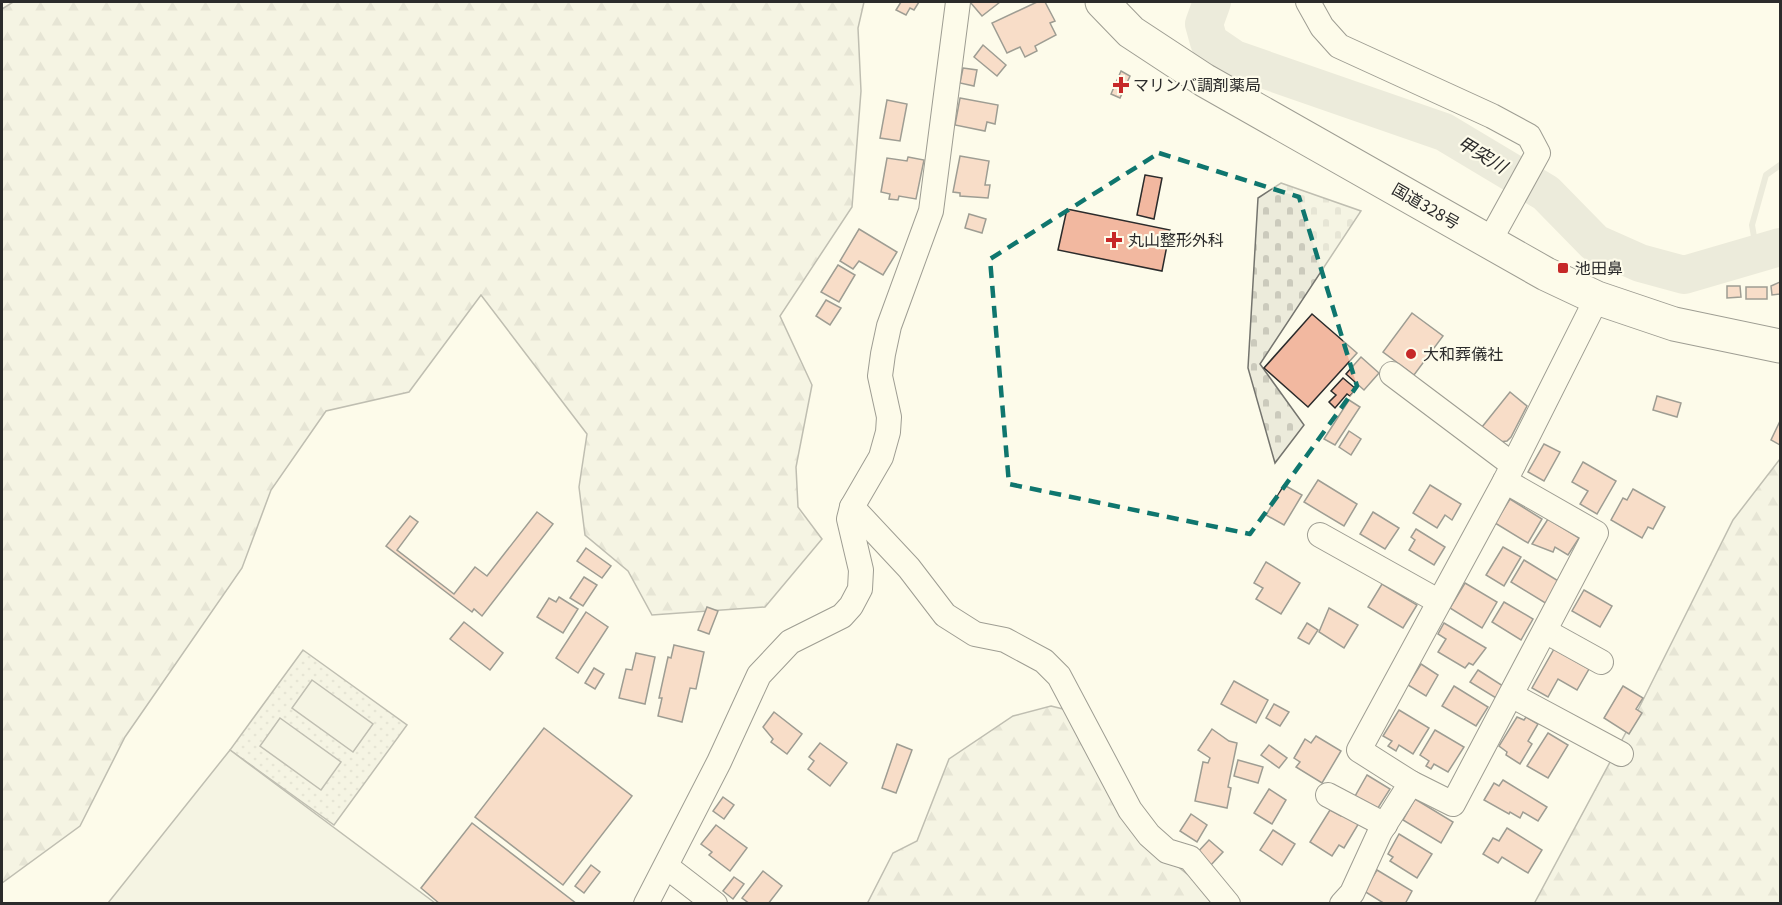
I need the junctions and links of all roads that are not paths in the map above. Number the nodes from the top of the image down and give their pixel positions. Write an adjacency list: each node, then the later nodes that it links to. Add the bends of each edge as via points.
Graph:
1 (958, 2): 9 (street, via 931,211 882,354 880,376 889,417 888,432 881,457)
2 (1102, 2): 4 (highway, 国道328号, via 1131,32 1204,80)
3 (1308, 2): 4 (street, via 1339,46 1529,136 1538,153)
4 (1493, 235): 5 (highway, 国道328号, via 1546,274)
5 (1597, 298): 6 (highway, 国道328号, via 1674,324); 8 (street)
6 (1780, 346)
7 (1392, 374): 8 (street)
8 (1509, 473): 11 (street); 12 (street, via 1596,533)
9 (852, 507): 19 (street, via 849,519 861,570 860,589 842,615 790,642 759,675); 22 (street, via 909,568 945,615 975,634 1005,640 1044,661 1059,676 1130,810 1149,835 1167,850 1190,858)
10 (1320, 535): 11 (street)
11 (1438, 601): 16 (street, via 1359,750)
12 (1545, 631): 13 (street); 14 (street)
13 (1601, 662)
14 (1511, 695): 15 (street); 16 (street, via 1453,804)
15 (1622, 754)
16 (1411, 783): 18 (street)
17 (1328, 795): 18 (street)
18 (1385, 825): 23 (street, via 1352,893)
19 (667, 867): 20 (street); 21 (street)
20 (646, 903)
21 (715, 903)
22 (1228, 903)
23 (1342, 903)

